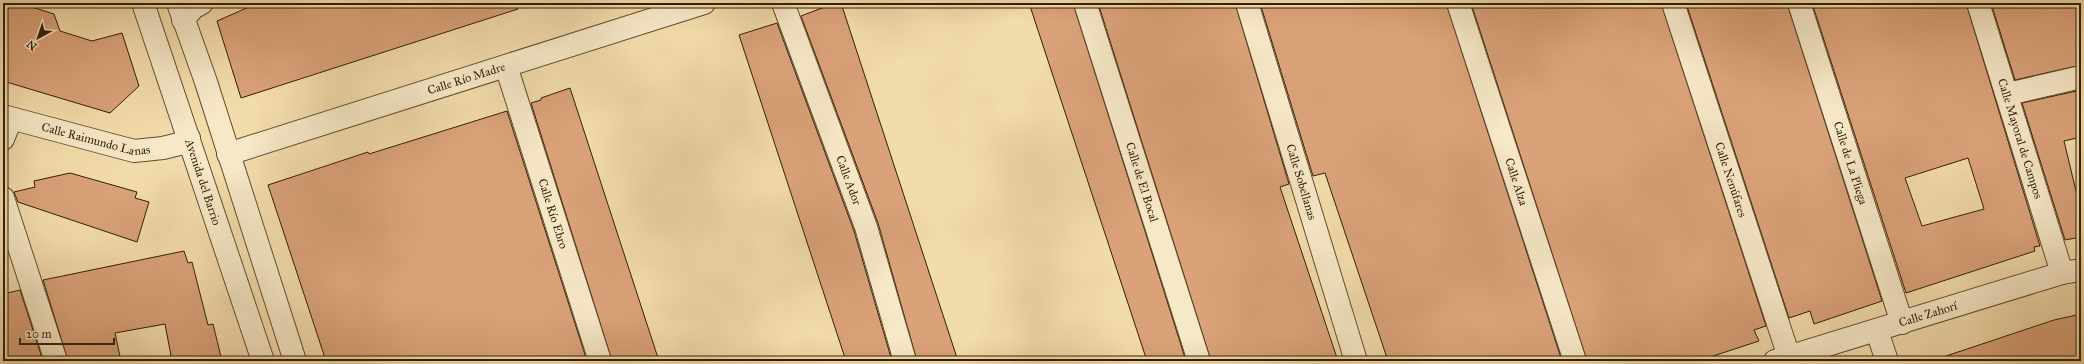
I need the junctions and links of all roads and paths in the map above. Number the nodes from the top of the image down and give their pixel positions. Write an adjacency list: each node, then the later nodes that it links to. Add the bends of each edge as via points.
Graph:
1 (143, 3): 16 (street, Avenida del Barrio)
2 (202, 3): 11 (street)
3 (704, 3): 12 (street, Calle Río Madre)
4 (783, 3): 29 (street, Calle Ador, via 866,227)
5 (1085, 3): 30 (street, Calle de El Bocal)
6 (1248, 3): 31 (street, Calle Sobellanas)
7 (1458, 3): 32 (street, Calle Alza)
8 (1673, 3): 24 (street, Calle Nenúfares)
9 (1799, 3): 22 (street, Calle de La Pliega)
10 (1978, 3): 14 (street, Calle Mayoral de Campos)
11 (180, 12): 18 (street, via 206,82)
12 (506, 66): 18 (street, Calle Río Madre); 28 (street, Calle Río Ebro)
13 (2081, 77): 14 (street)
14 (2008, 94): 21 (street, Calle Mayoral de Campos)
15 (7, 117): 16 (street, Calle Raimundo Lanas, via 134,151 165,148); 17 (street)
16 (188, 138): 18 (street, via 198,135 213,138); 19 (street, Avenida del Barrio)
17 (3, 139)
18 (229, 158): 19 (street, Calle Río Madre, via 218,178 203,172); 27 (street)
19 (197, 164): 26 (street, Avenida del Barrio)
20 (3, 198): 25 (street)
21 (2072, 272): 22 (street, Calle Zahorí)
22 (1902, 322): 23 (street, Calle Zahorí)
23 (1878, 331): 24 (street, Calle Zahorí); 33 (street)
24 (1782, 359)
25 (56, 361)
26 (263, 361)
27 (295, 361)
28 (600, 361)
29 (905, 361)
30 (1199, 361)
31 (1356, 361)
32 (1575, 361)
33 (1886, 361)

